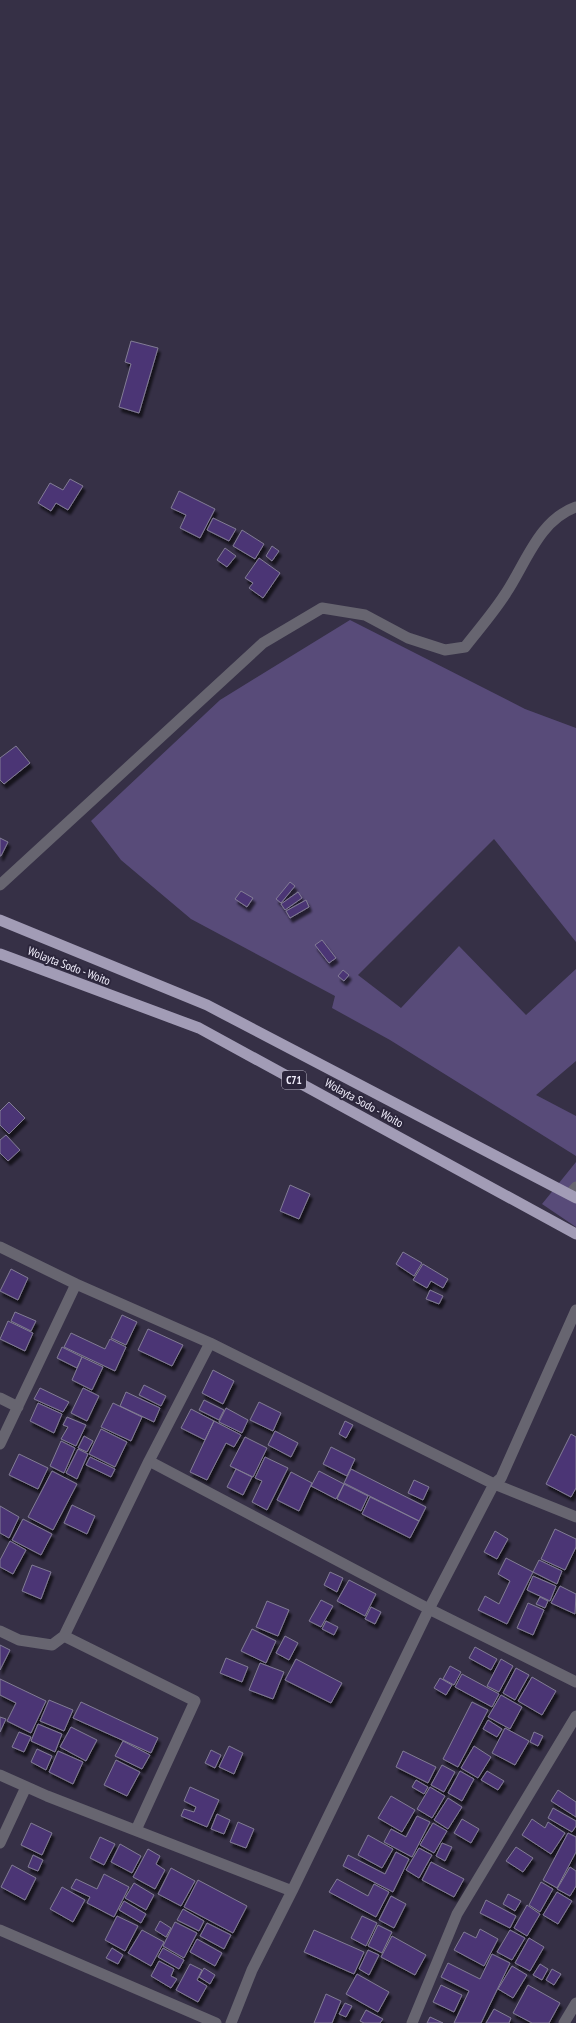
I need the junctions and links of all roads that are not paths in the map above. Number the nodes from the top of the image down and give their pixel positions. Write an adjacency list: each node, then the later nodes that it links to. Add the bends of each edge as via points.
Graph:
1 (576, 507): 2 (street, via 564,511 538,538 506,593 465,647 445,650 408,638 365,615 322,608 263,643)
2 (0, 886)
3 (0, 920): 5 (highway, Wolayta Sodo - Woito / C71, via 206,1005)
4 (0, 954): 6 (highway, Wolayta Sodo - Woito / C71, via 199,1028)
5 (574, 1193)
6 (576, 1234)
7 (0, 1247): 8 (street)
8 (76, 1284): 10 (street); 12 (street)
9 (576, 1310): 15 (street, via 501,1478)
10 (210, 1343): 14 (street); 15 (street)
11 (0, 1398): 12 (street)
12 (18, 1407): 13 (street)
13 (0, 1444)
14 (150, 1461): 17 (street); 19 (street)
15 (494, 1484): 16 (street); 17 (street)
16 (576, 1517)
17 (429, 1609): 20 (street); 26 (street)
18 (0, 1631): 19 (street, via 19,1640 52,1645)
19 (64, 1636): 24 (street, via 195,1701)
20 (576, 1682)
21 (576, 1716): 31 (street, via 457,1914)
22 (0, 1775): 23 (street)
23 (26, 1787): 24 (street); 25 (street)
24 (136, 1830): 26 (street)
25 (0, 1843)
26 (292, 1891): 30 (street, via 252,1970)
27 (0, 1930): 29 (street)
28 (576, 2003): 32 (street)
29 (216, 2023)
30 (231, 2023)
31 (412, 2023)
32 (564, 2023)

